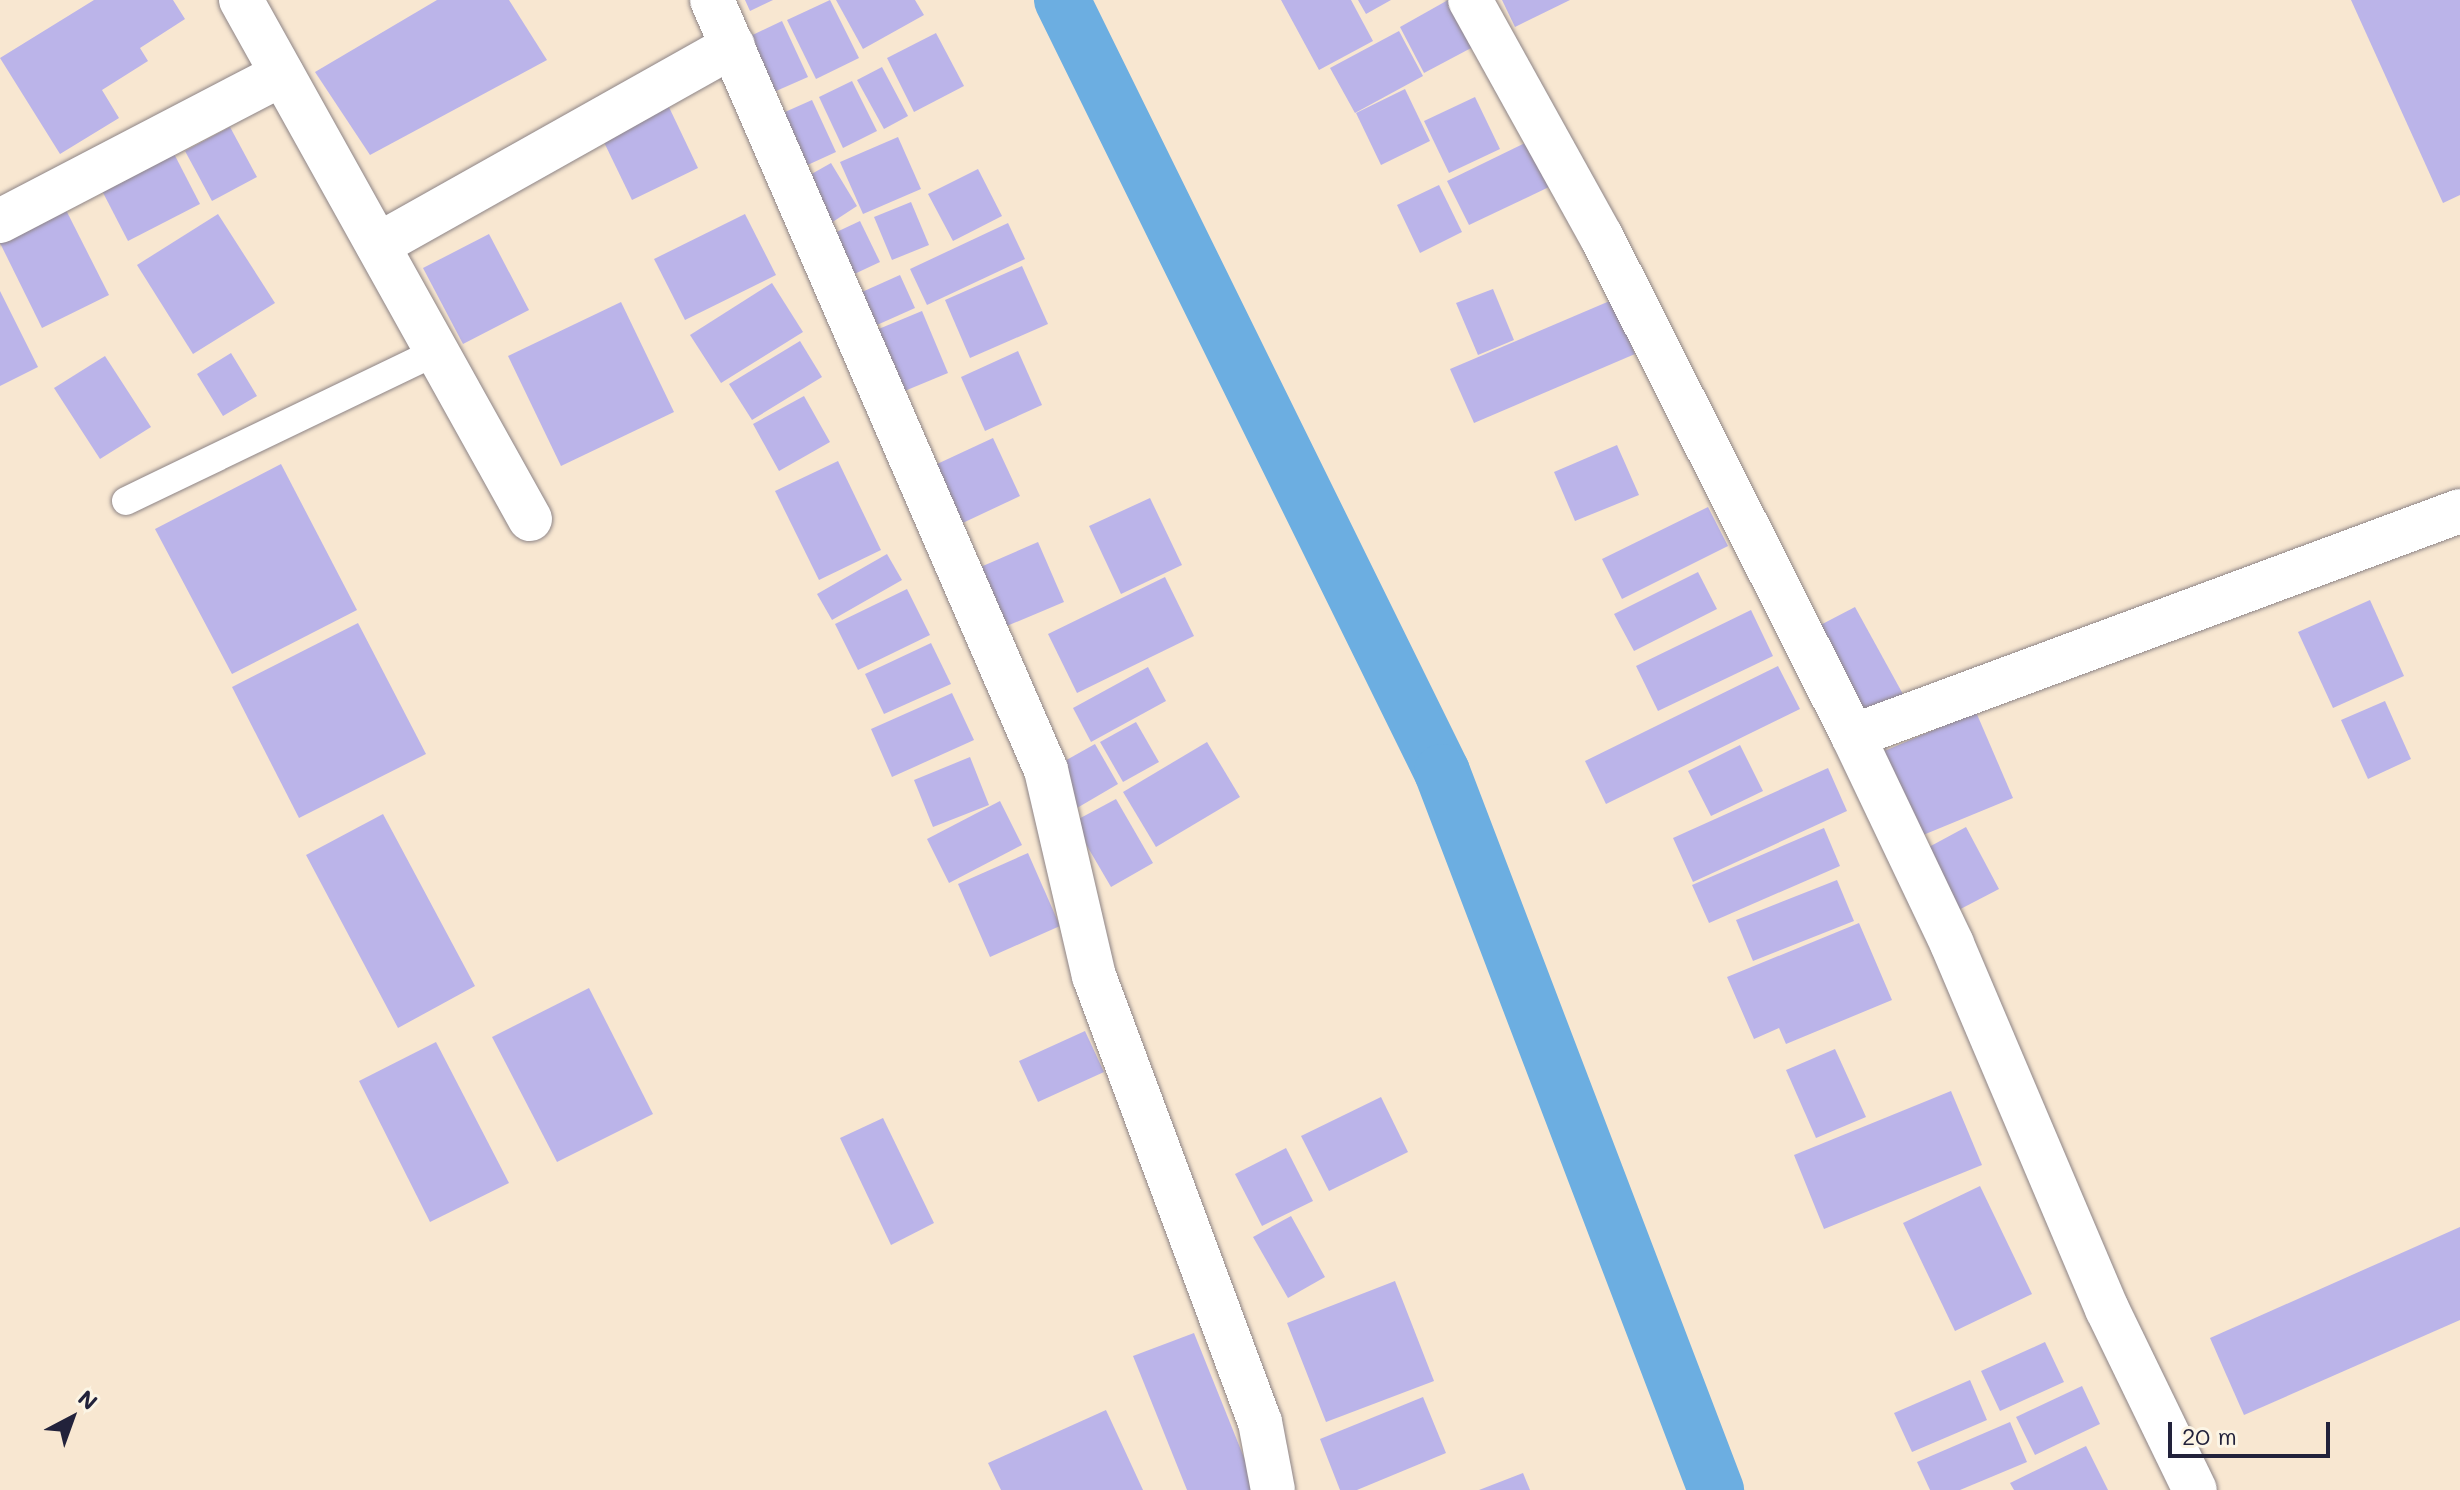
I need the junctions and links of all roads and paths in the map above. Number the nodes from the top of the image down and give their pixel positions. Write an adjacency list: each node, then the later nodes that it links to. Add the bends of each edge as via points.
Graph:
1 (241, 0): 5 (street)
2 (712, 0): 4 (street)
3 (1470, 0): 12 (street, via 1601,236)
4 (733, 46): 7 (street); 13 (street, via 1046,770 1094,976 1260,1422)
5 (282, 74): 6 (street); 7 (street)
6 (0, 221)
7 (378, 245): 8 (street)
8 (437, 351): 9 (lane); 11 (street)
9 (126, 501)
10 (2460, 511): 12 (street)
11 (530, 519)
12 (1853, 736): 14 (street, via 1952,944 2107,1309)
13 (1273, 1490)
14 (2195, 1490)

